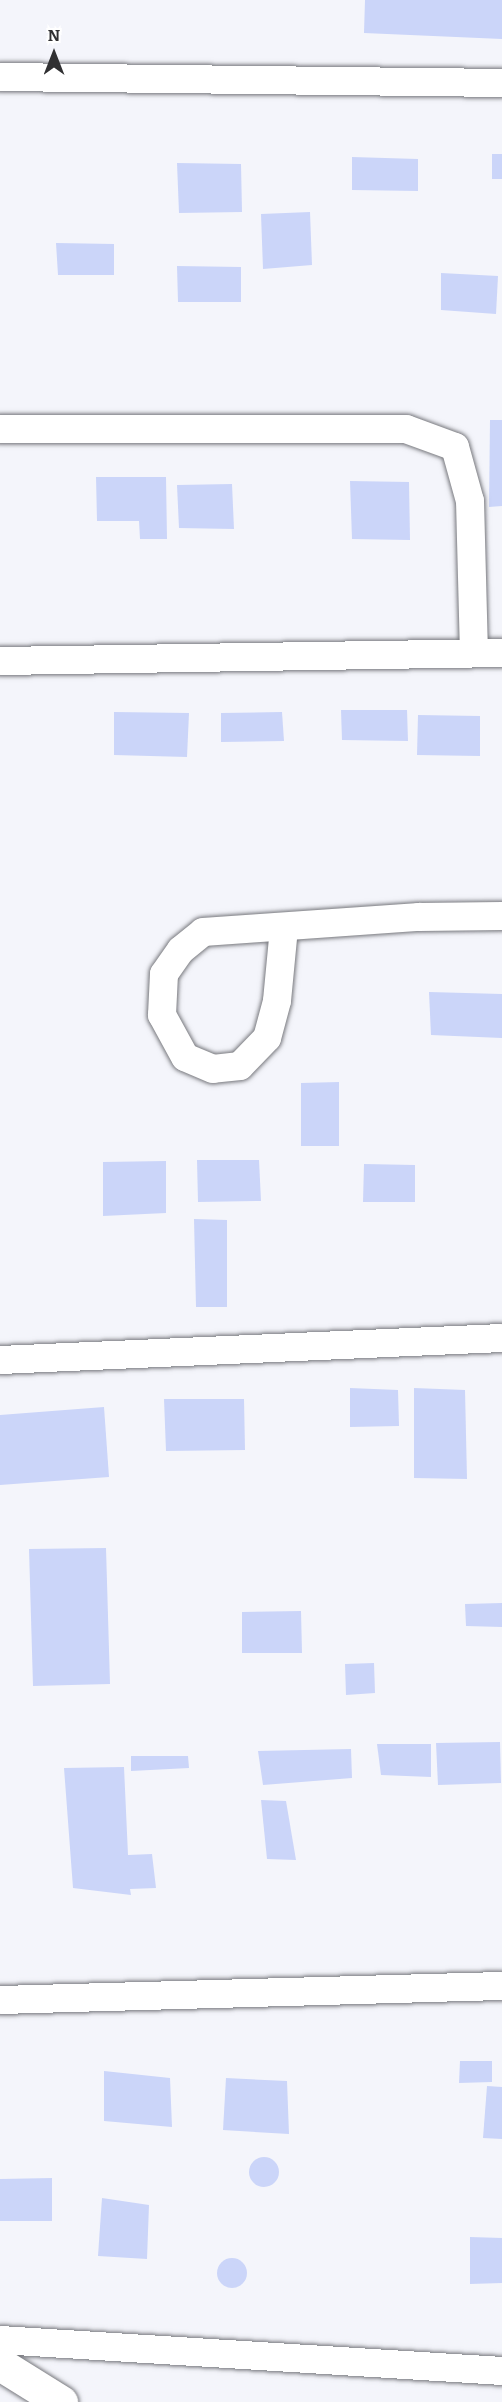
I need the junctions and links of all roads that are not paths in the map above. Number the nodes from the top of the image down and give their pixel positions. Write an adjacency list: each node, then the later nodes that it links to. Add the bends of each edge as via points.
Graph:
1 (0, 77): 2 (street)
2 (502, 83)
3 (0, 429): 4 (street, via 406,429 455,447 470,501)
4 (474, 653): 5 (street); 6 (street)
5 (502, 653)
6 (0, 661)
7 (502, 916): 8 (street, via 419,917)
8 (284, 928): 8 (street, via 277,1001 267,1038 240,1066 213,1069 184,1057 162,1015 164,974 181,950 203,932)
9 (502, 1338): 10 (street)
10 (0, 1360)
11 (502, 1986): 12 (street)
12 (0, 2000)
13 (0, 2340): 15 (street)
14 (0, 2364): 16 (main road)
15 (502, 2371)
16 (61, 2402)

